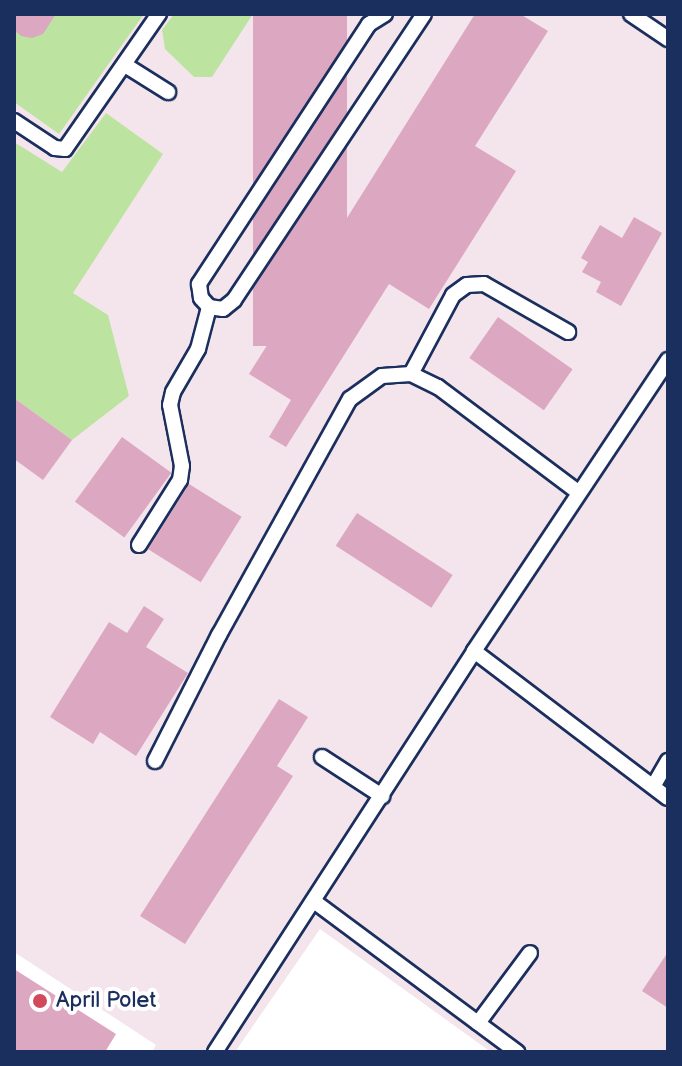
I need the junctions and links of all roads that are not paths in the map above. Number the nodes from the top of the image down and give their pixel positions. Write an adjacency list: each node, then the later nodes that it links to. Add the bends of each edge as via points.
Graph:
1 (159, 14): 6 (lane)
2 (385, 14): 9 (lane, via 369,24 199,284)
3 (424, 14): 9 (lane, via 234,300 223,309)
4 (631, 14): 5 (lane)
5 (668, 39)
6 (125, 65): 7 (lane); 8 (lane, via 65,149)
7 (168, 92)
8 (14, 121)
9 (209, 307): 14 (lane, via 198,349 170,405 180,480)
10 (568, 332): 12 (lane, via 484,284 467,285 453,295)
11 (668, 360): 13 (lane)
12 (411, 374): 13 (lane, via 438,387); 17 (lane, via 382,376 350,399)
13 (579, 493): 15 (lane)
14 (139, 545)
15 (474, 651): 19 (lane); 20 (lane)
16 (322, 757): 20 (lane)
17 (155, 761)
18 (668, 761): 19 (lane)
19 (654, 785): 21 (lane)
20 (382, 796): 22 (lane)
21 (668, 798)
22 (315, 902): 24 (lane); 25 (lane)
23 (530, 953): 24 (lane)
24 (478, 1023): 26 (lane)
25 (215, 1052)
26 (517, 1052)

